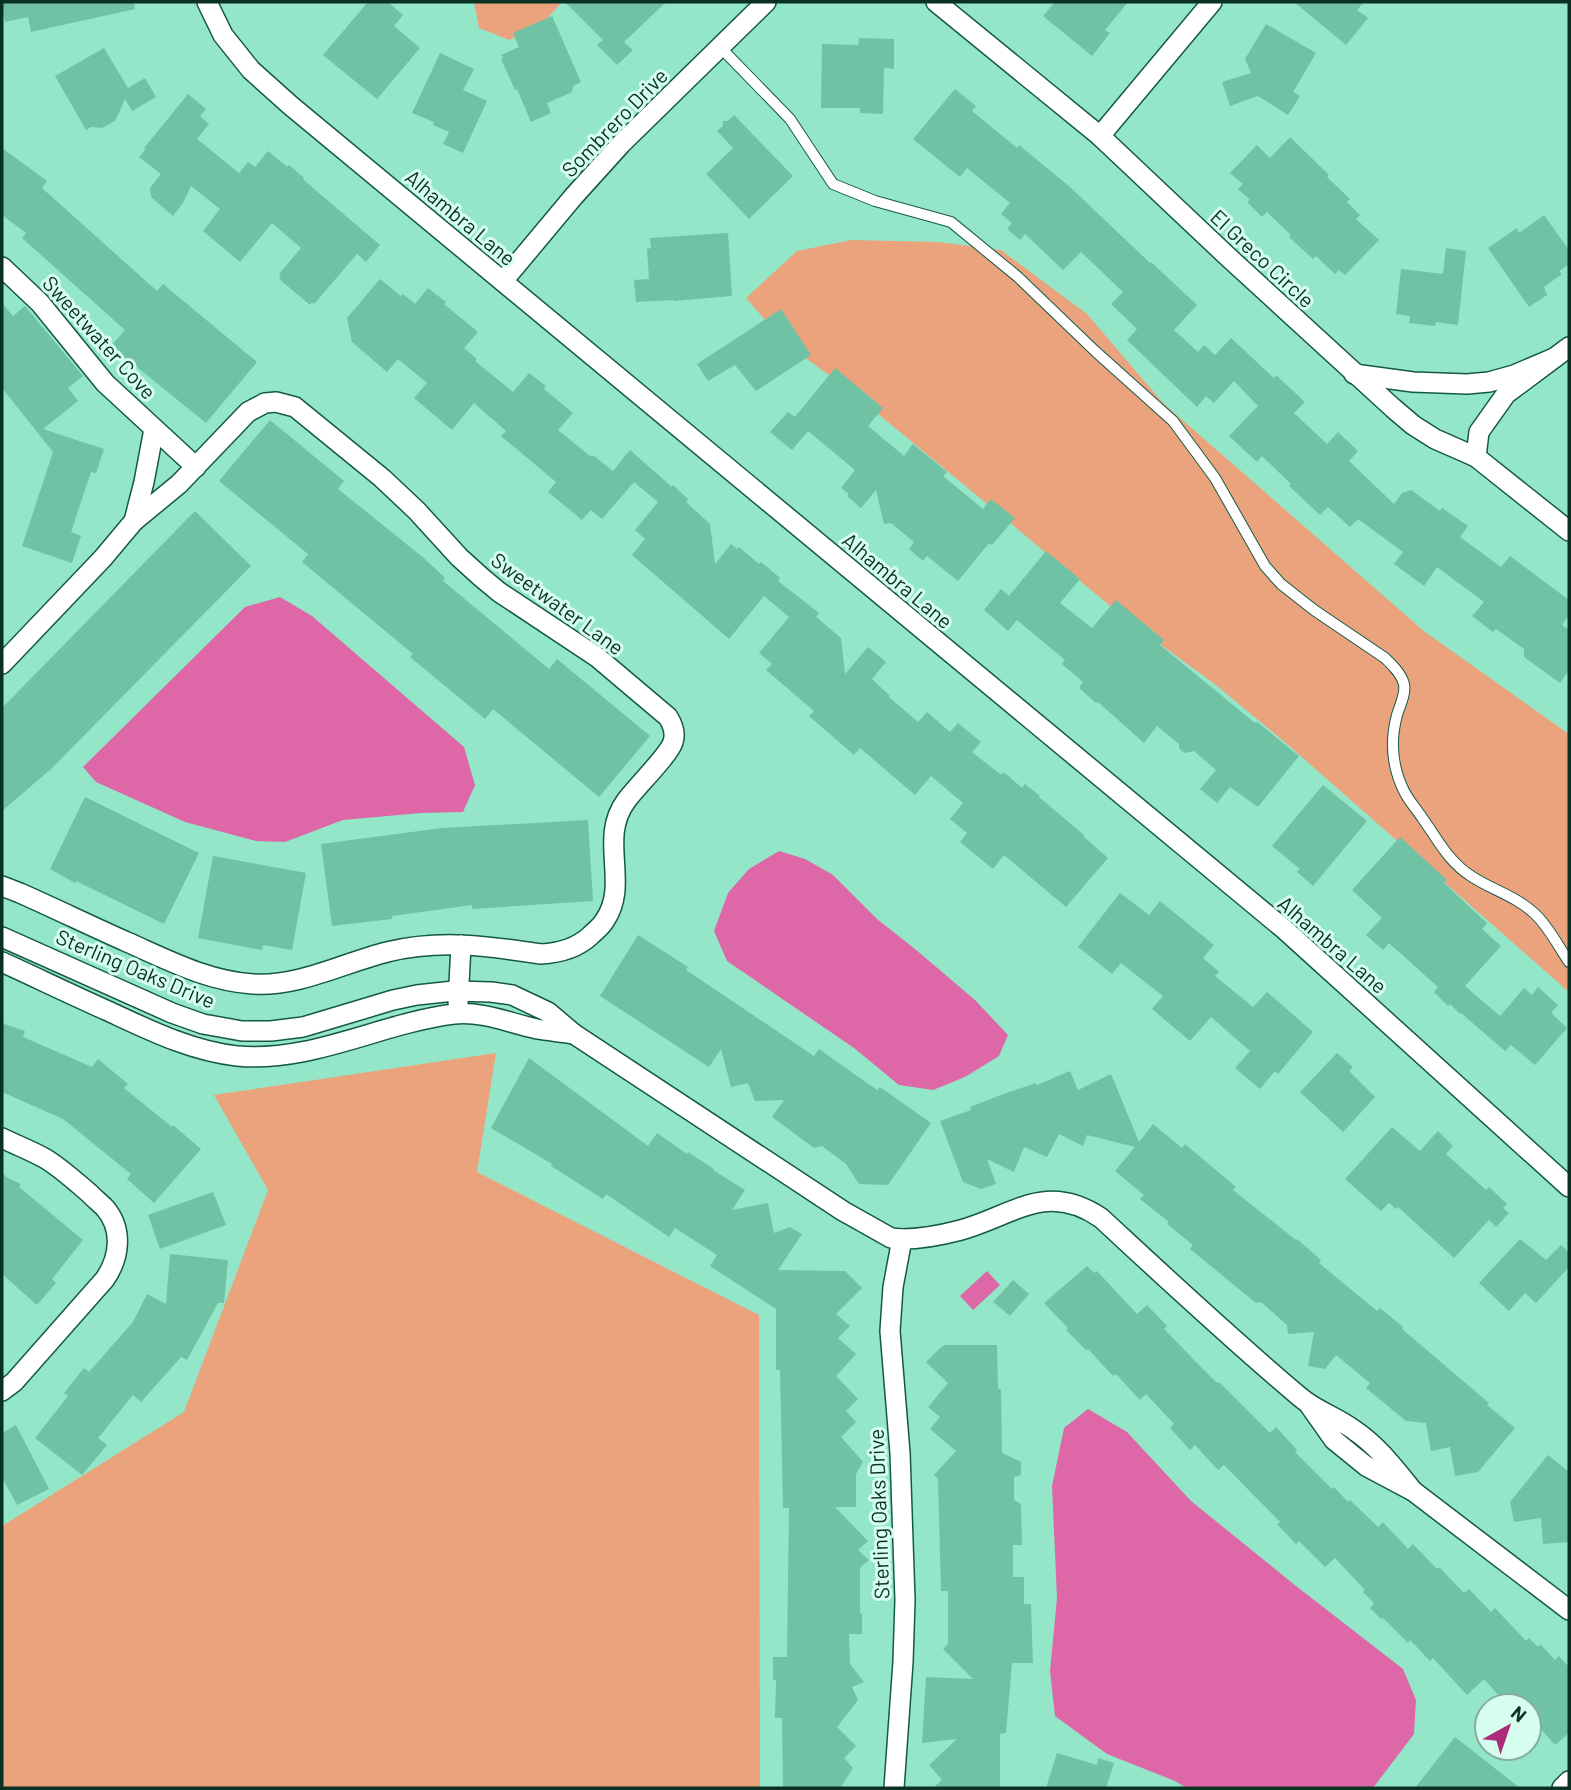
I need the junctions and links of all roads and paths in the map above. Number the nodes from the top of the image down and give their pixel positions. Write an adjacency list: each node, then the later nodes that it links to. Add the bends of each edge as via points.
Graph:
1 (207, 2): 8 (street, Alhambra Lane, via 223,35 251,70)
2 (766, 2): 5 (street, Sombrero Drive)
3 (936, 2): 6 (street, El Greco Circle)
4 (1212, 2): 6 (street)
5 (720, 47): 8 (street, Sombrero Drive, via 621,144); 21 (lane, via 790,119 833,184 951,222 1018,276 1173,421 1215,478 1265,566 1297,598 1396,669 1404,692 1392,737 1396,768 1406,794 1443,851 1470,876 1539,917)
6 (1100, 136): 10 (street, El Greco Circle)
7 (2, 267): 11 (street, Sweetwater Cove, via 40,303 105,383)
8 (503, 281): 28 (street, Alhambra Lane, via 1284,929)
9 (1561, 353): 10 (street, via 1489,382 1413,382); 12 (street, via 1506,394 1479,432)
10 (1354, 374): 12 (street, El Greco Circle, via 1413,425)
11 (154, 429): 13 (street, Sweetwater Cove); 14 (street, Sweetwater Lane)
12 (1476, 457): 15 (street, El Greco Circle)
13 (196, 467): 14 (street, Sweetwater Lane); 19 (street, Sweetwater Lane, via 248,412 276,402 295,407 382,478 481,578 597,657 672,723 672,746 616,818 612,837 614,899 606,920 572,948 552,953)
14 (134, 521): 16 (street, Sweetwater Lane)
15 (1569, 531)
16 (2, 664)
17 (2, 886): 19 (street, Sweetwater Lane, via 185,968 255,984 310,976 388,952)
18 (2, 937): 23 (street, Sterling Oaks Drive)
19 (461, 945): 22 (street)
20 (2, 962): 24 (street, Sterling Oaks Drive)
21 (1569, 962)
22 (458, 991): 23 (street, Sterling Oaks Drive, via 393,1000 315,1024 271,1031 203,1024); 25 (street); 26 (street, Sterling Oaks Drive, via 512,995 548,1012)
23 (124, 992): 24 (lane)
24 (114, 1014): 25 (street, Sterling Oaks Drive, via 214,1053 269,1057 330,1046 414,1020)
25 (457, 1014): 26 (street, Sterling Oaks Drive, via 480,1014)
26 (574, 1034): 29 (street, Sterling Oaks Drive, via 844,1212 891,1238)
27 (2, 1138): 30 (street, via 45,1158 105,1208 114,1221 118,1248 106,1279)
28 (1569, 1187)
29 (902, 1239): 31 (street, Sterling Oaks Drive, via 962,1230 1041,1202 1079,1205 1101,1218 1310,1405 1334,1440 1366,1466 1413,1492); 33 (street, Sterling Oaks Drive, via 890,1331 904,1573)
30 (2, 1391)
31 (1569, 1610)
32 (1569, 1781): 34 (street)
33 (894, 1788)
34 (1562, 1788)

